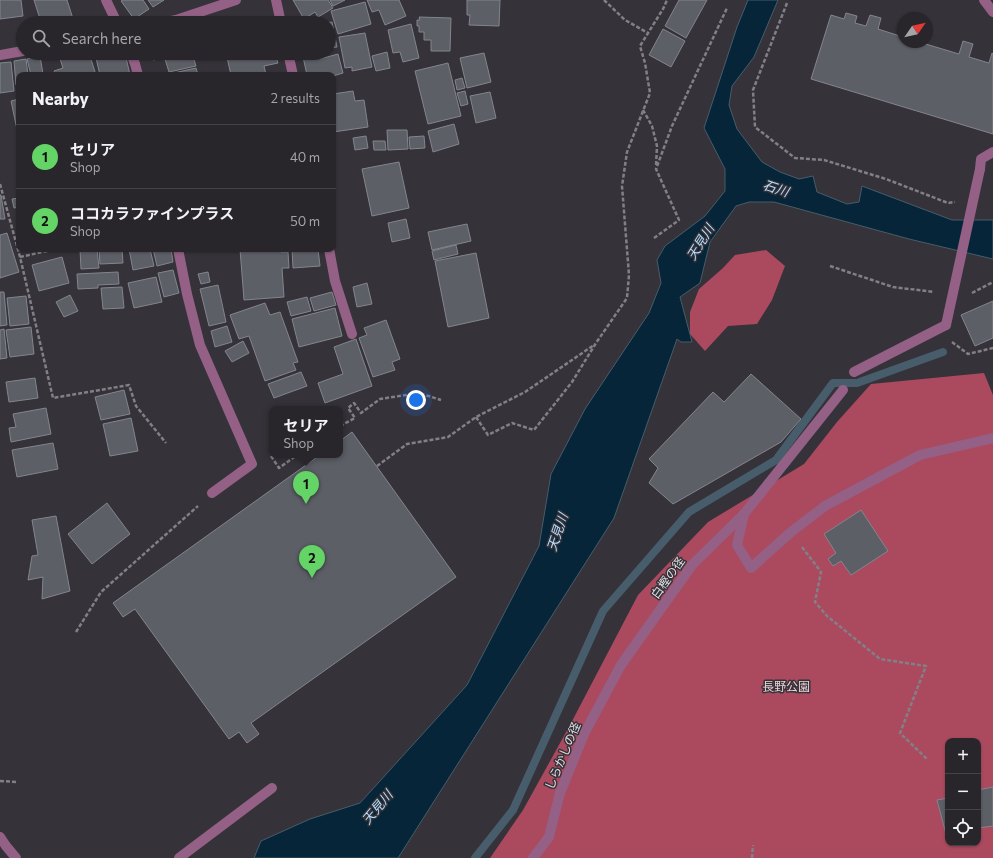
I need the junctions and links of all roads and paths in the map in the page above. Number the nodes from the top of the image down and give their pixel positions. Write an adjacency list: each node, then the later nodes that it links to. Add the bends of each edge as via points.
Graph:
1 (106, 0): 10 (street)
2 (236, 0): 11 (street)
3 (276, 0): 12 (street)
4 (604, 0): 13 (path, via 625,20)
5 (668, 0): 13 (path)
6 (984, 0): 9 (street)
7 (787, 3): 24 (path, via 753,90 755,127 795,158 824,160 886,179 948,203)
8 (727, 8): 22 (path, via 672,126)
9 (993, 12)
10 (114, 16)
11 (188, 16)
12 (279, 16)
13 (648, 33): 20 (path, via 640,46 650,93)
14 (16, 52): 15 (street)
15 (0, 55)
16 (134, 60): 18 (street)
17 (290, 60): 19 (street)
18 (137, 72)
19 (292, 72)
20 (642, 110): 22 (path, via 652,126 657,146); 38 (path, via 626,152 622,186 629,275 627,298)
21 (993, 152): 36 (street, bridge, via 981,159)
22 (656, 169): 25 (path, via 679,220)
23 (0, 184): 26 (path)
24 (956, 202)
25 (654, 238)
26 (16, 242)
27 (19, 252): 31 (path)
28 (42, 252): 31 (path)
29 (179, 252): 50 (street, via 200,345)
30 (330, 252): 37 (street, via 335,281)
31 (20, 257): 46 (path, via 53,398 129,385 136,406)
32 (830, 266): 34 (path, via 893,287)
33 (993, 282): 35 (path)
34 (936, 293)
35 (966, 297)
36 (946, 325): 39 (path, via 952,343 968,354); 40 (street)
37 (352, 334)
38 (596, 343): 43 (path, via 525,392); 43 (path, via 572,382 534,430 512,423 488,435)
39 (993, 348)
40 (854, 372)
41 (843, 390): 53 (street, 白樫の径)
42 (441, 400): 44 (path, via 419,393 380,399 361,413 354,403 348,408 355,418)
43 (476, 417): 51 (path, via 448,437 407,444)
44 (343, 424)
45 (993, 438): 54 (street, via 920,455 825,506)
46 (166, 443)
47 (269, 453): 50 (path)
48 (272, 458): 49 (path, via 279,468)
49 (293, 458)
50 (252, 464): 52 (street)
51 (377, 466)
52 (212, 493): 55 (path, via 101,592)
53 (744, 514): 54 (street, via 737,545 751,568); 56 (street, 白樫の径, via 692,565)
54 (791, 532): 57 (path, via 821,572 816,602 827,616 880,659 926,666 900,733)
55 (76, 632)
56 (621, 665): 65 (street, しらかしの径, via 584,734 560,793 549,837)
57 (928, 760)
58 (0, 781): 59 (path)
59 (17, 782)
60 (272, 788): 64 (street)
61 (0, 837): 63 (street)
62 (753, 845): 66 (path)
63 (16, 858)
64 (179, 858)
65 (533, 858)
66 (752, 858)

